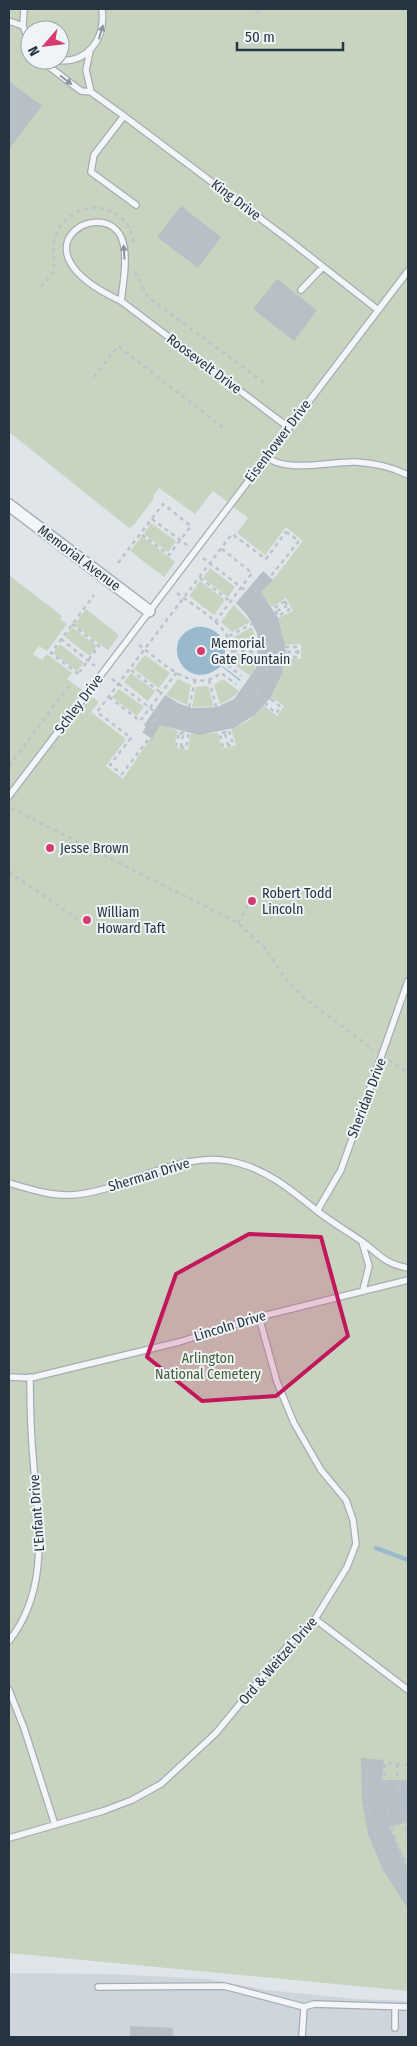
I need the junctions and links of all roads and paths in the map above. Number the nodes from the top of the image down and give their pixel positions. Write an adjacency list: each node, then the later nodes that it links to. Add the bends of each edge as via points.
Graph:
1 (102, 9): 4 (lane, one-way to 1, via 102,33)
2 (262, 9): 3 (path)
3 (256, 13)
4 (90, 51): 5 (lane); 7 (lane, via 86,70)
5 (70, 59)
6 (52, 70): 7 (lane, King Drive, one-way to 7, via 81,91)
7 (91, 92): 8 (lane, King Drive)
8 (124, 116): 9 (lane, via 94,155 91,172); 11 (lane, King Drive)
9 (136, 205)
10 (136, 251): 14 (path, via 132,232 124,219 113,211 86,208 61,223 54,241 53,274)
11 (322, 268): 15 (lane); 17 (lane, King Drive)
12 (134, 270): 19 (path, via 148,297)
13 (408, 272): 17 (lane, Eisenhower Drive)
14 (41, 287)
15 (301, 290)
16 (121, 301): 16 (lane, Roosevelt Drive, one-way to 16, via 124,247 119,236 111,226 101,222 81,226 67,241 66,253 70,264 100,291); 20 (lane, Roosevelt Drive)
17 (378, 310): 20 (lane, Eisenhower Drive)
18 (94, 378): 21 (path, via 118,346)
19 (267, 385)
20 (288, 427): 22 (lane, Eisenhower Drive)
21 (226, 430)
22 (266, 456): 23 (lane, via 273,462 288,466 349,462 376,464); 41 (lane, Eisenhower Drive)
23 (408, 475)
24 (9, 505): 41 (street, Memorial Avenue)
25 (152, 519): 26 (path); 27 (path); 27 (path, via 163,504 191,526)
26 (141, 534): 27 (path, via 169,555); 31 (path)
27 (180, 540): 28 (path)
28 (187, 546)
29 (222, 549): 32 (path); 34 (path, via 252,573); 42 (path, via 232,534 266,559 286,532 299,541 246,601)
30 (203, 558): 32 (path)
31 (118, 563)
32 (210, 564): 33 (path); 34 (path)
33 (200, 578): 38 (path); 39 (path)
34 (241, 588): 35 (path); 39 (path)
35 (246, 591)
36 (177, 593): 38 (path)
37 (94, 595): 44 (path)
38 (184, 598): 43 (path); 49 (path)
39 (230, 601): 43 (path)
40 (287, 606): 42 (path)
41 (149, 612): 78 (lane, Schley Drive)
42 (261, 621): 53 (path)
43 (215, 622): 46 (path)
44 (72, 624): 47 (path); 54 (path, via 99,646)
45 (252, 624): 46 (path)
46 (229, 636): 50 (path)
47 (61, 639): 54 (path); 54 (path, via 50,653 77,675)
48 (139, 644): 49 (path)
49 (145, 649): 56 (path); 57 (path)
50 (233, 651): 51 (path); 58 (path, via 229,666)
51 (261, 652)
52 (286, 652): 52 (path, via 298,652 298,657 285,657); 53 (path)
53 (268, 653): 66 (path, via 264,678)
54 (88, 660): 55 (path)
55 (96, 666)
56 (130, 669): 63 (path); 65 (path)
57 (177, 672): 61 (path); 65 (path)
58 (241, 676)
59 (112, 679): 63 (path)
60 (209, 680): 61 (path); 64 (path, via 221,673); 71 (path)
61 (195, 681): 69 (path)
62 (72, 682): 77 (path)
63 (119, 684): 67 (path); 70 (path)
64 (236, 684)
65 (161, 693): 70 (path)
66 (256, 693): 68 (path); 73 (path, via 239,708)
67 (109, 697): 70 (path, via 140,721); 74 (path, via 98,712 131,738 110,765 122,774 150,737 152,724 165,707)
68 (268, 702): 68 (path, via 271,699 281,707 276,713 266,705)
69 (189, 707)
70 (150, 708): 72 (path)
71 (217, 709)
72 (154, 711)
73 (218, 716): 74 (path, via 204,719); 75 (path)
74 (186, 717): 76 (path)
75 (228, 745)
76 (181, 747)
77 (9, 766)
78 (9, 796)
79 (11, 808): 83 (path)
80 (9, 872): 82 (path)
81 (248, 906): 83 (path)
82 (78, 920)
83 (238, 923): 85 (path, via 265,948 304,998)
84 (408, 981): 86 (lane, Sheridan Drive)
85 (373, 1049)
86 (383, 1056): 87 (path); 89 (lane, Sheridan Drive, via 341,1170)
87 (408, 1073)
88 (9, 1183): 89 (lane, Sherman Drive, via 71,1195 93,1192 207,1158 239,1163 271,1176)
89 (317, 1210): 90 (lane, Sherman Drive)
90 (362, 1242): 91 (lane, Sherman Drive, via 385,1262); 93 (lane, via 369,1266)
91 (408, 1268)
92 (408, 1280): 93 (lane, Lincoln Drive)
93 (363, 1290): 94 (lane, Lincoln Drive)
94 (259, 1317): 95 (lane, Lincoln Drive, via 179,1342); 97 (lane, Ord & Weitzel Drive, via 277,1382 294,1423 321,1470 346,1500 353,1520 356,1544 350,1561)
95 (30, 1377): 96 (lane, Lincoln Drive); 98 (lane, L'Enfant Drive, via 29,1420 40,1560 26,1614)
96 (9, 1378)
97 (315, 1619): 100 (lane); 106 (lane, Ord & Weitzel Drive, via 216,1733 162,1784 132,1800)
98 (9, 1641)
99 (9, 1690): 106 (lane)
100 (408, 1690)
101 (397, 1764): 102 (path); 103 (path, via 385,1763); 104 (path)
102 (408, 1765)
103 (385, 1766): 109 (path, via 389,1818); 109 (path, via 366,1765 370,1818 387,1865)
104 (397, 1786): 105 (path); 108 (path, via 401,1818)
105 (408, 1786)
106 (55, 1825): 107 (lane, Ord & Weitzel Drive)
107 (9, 1838)
108 (408, 1839)
109 (403, 1856): 110 (path)
110 (408, 1865)
111 (98, 1987): 112 (lane, via 224,1986)
112 (304, 2006): 113 (lane); 116 (lane)
113 (395, 2007): 114 (lane); 115 (lane)
114 (408, 2007)
115 (394, 2028)
116 (302, 2037)

